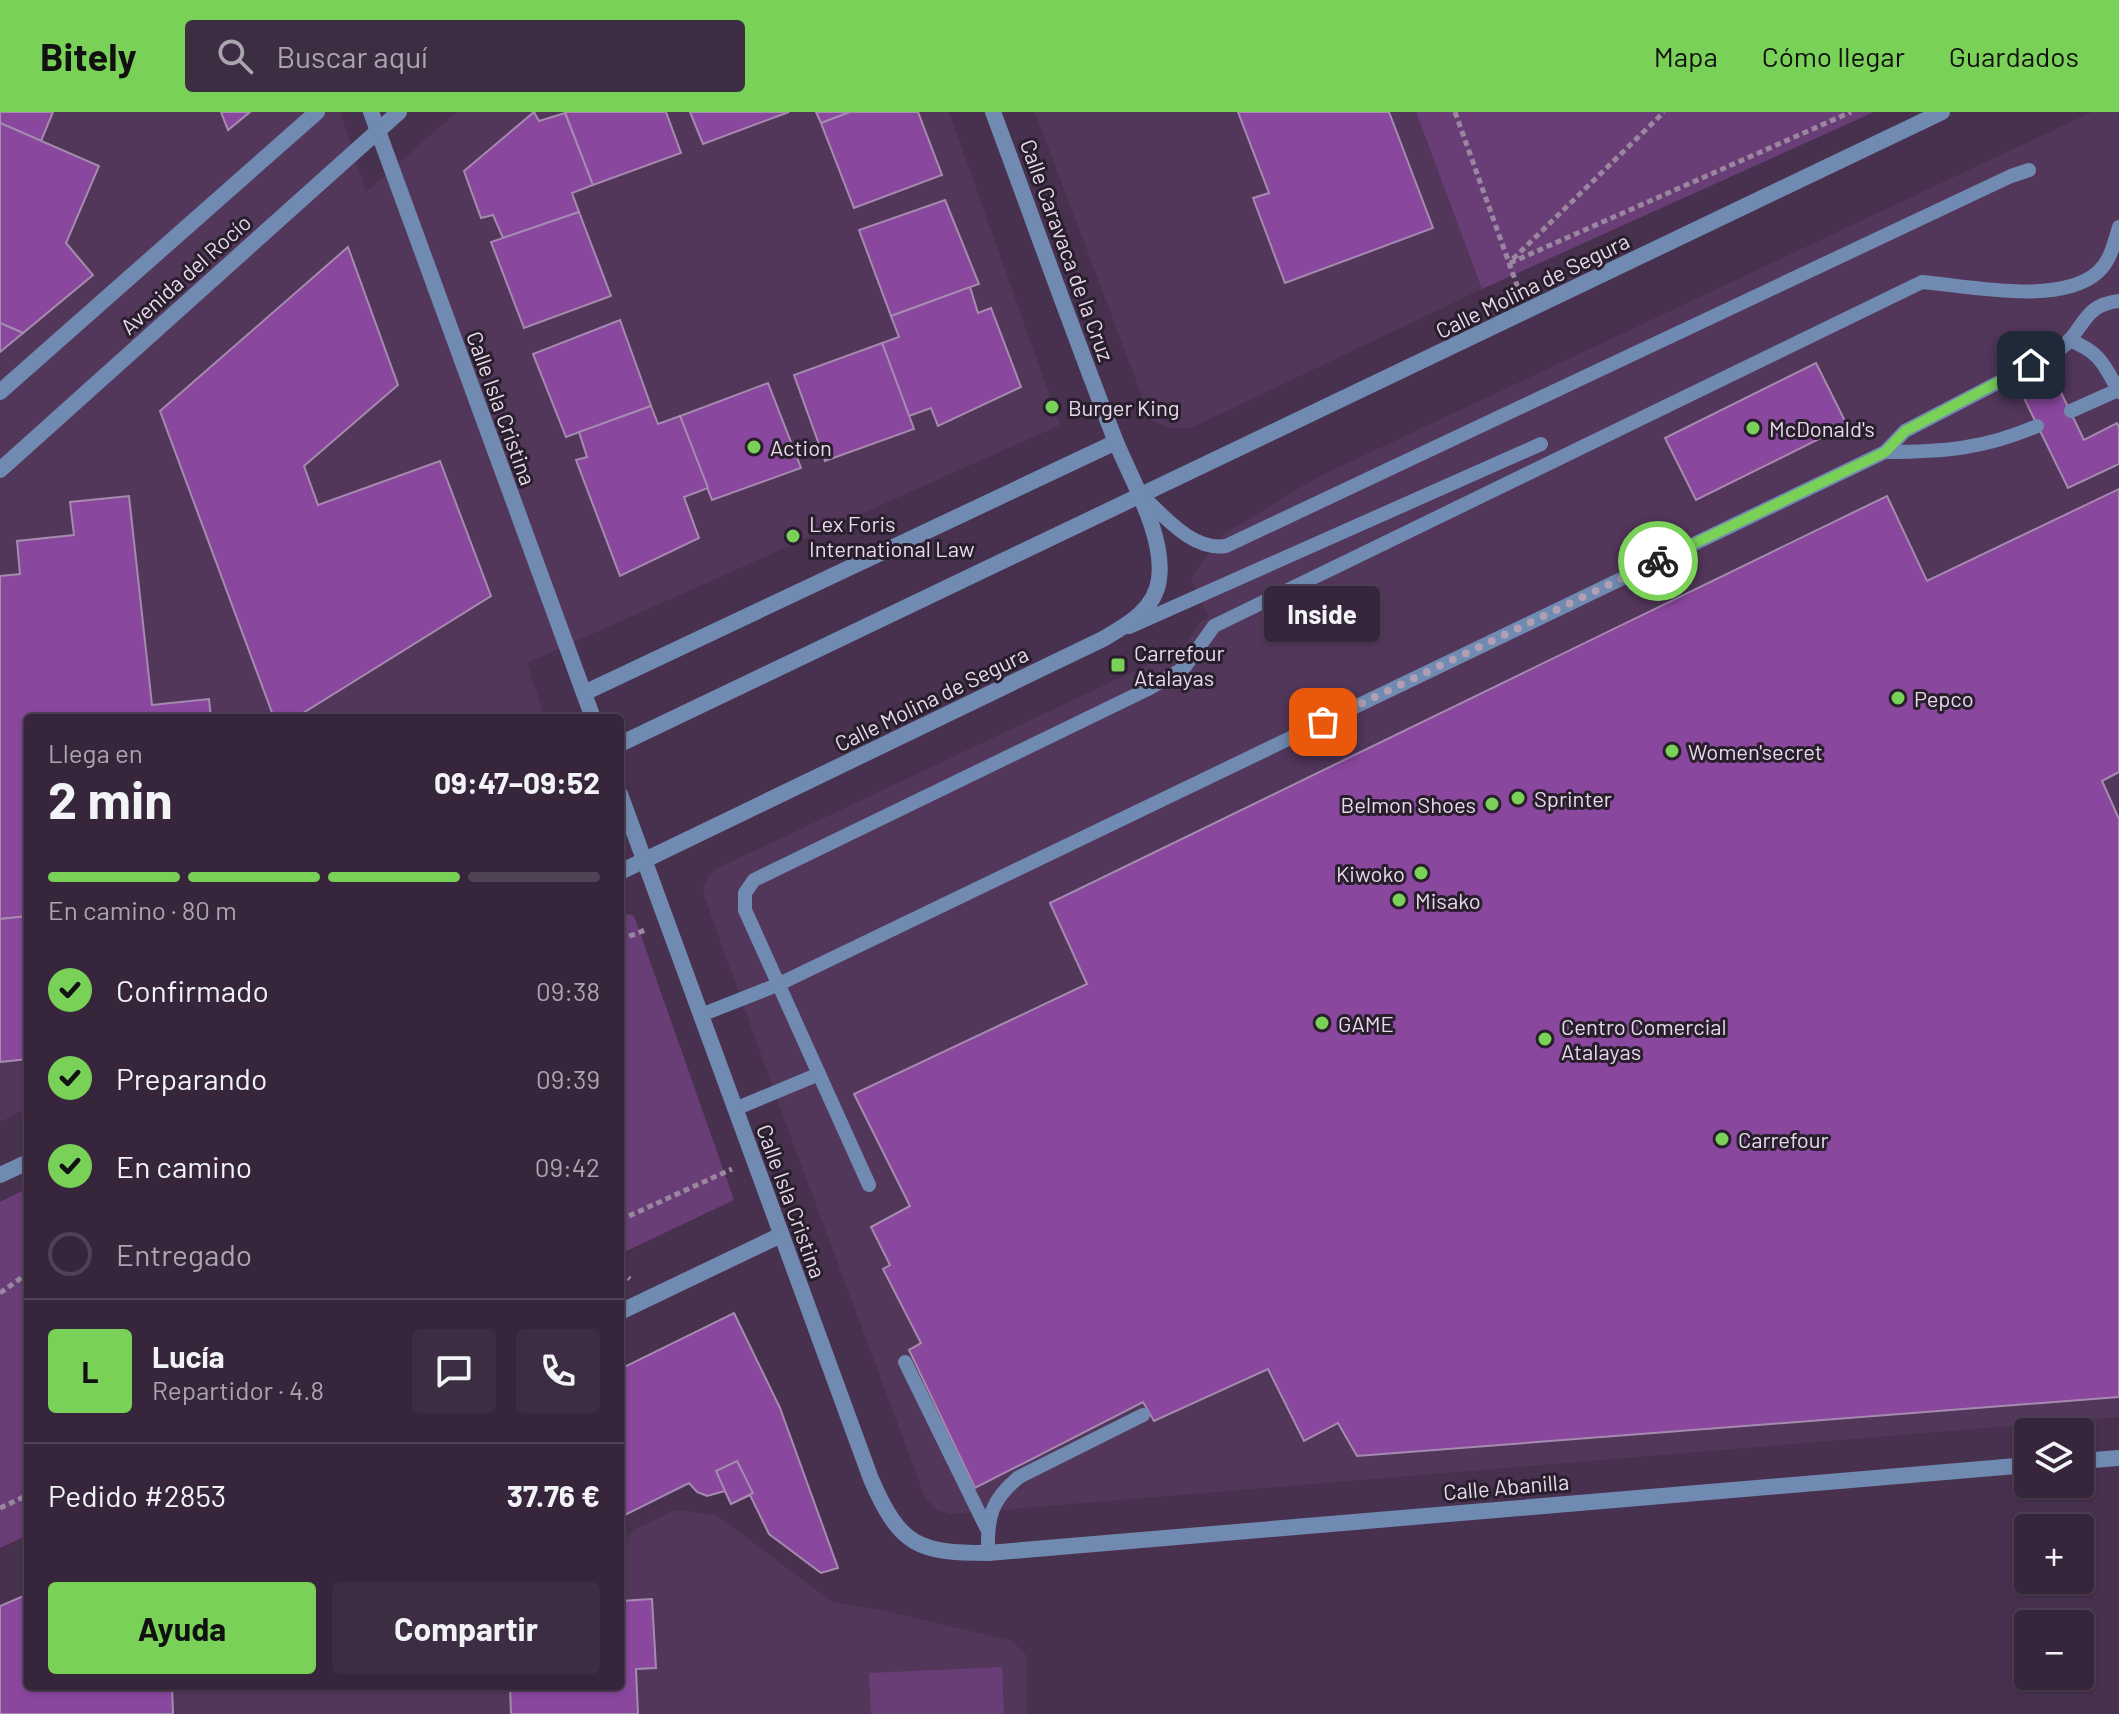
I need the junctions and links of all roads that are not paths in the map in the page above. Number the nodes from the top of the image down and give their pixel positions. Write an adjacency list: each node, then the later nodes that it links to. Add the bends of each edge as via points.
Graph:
1 (317, 112): 12 (street, Avenida del Rocío)
2 (371, 112): 6 (street, Calle Isla Cristina)
3 (399, 112): 6 (street, Avenida del Rocío)
4 (993, 112): 15 (street, Calle Caravaca de la Cruz)
5 (1942, 112): 19 (street, Calle Molina de Segura)
6 (377, 131): 18 (street, Avenida del Rocío); 21 (street, Calle Isla Cristina)
7 (2029, 170): 19 (lane, via 1226,546 1194,541)
8 (2119, 227): 27 (lane, via 2100,271 2070,286 2031,291 1922,282 1214,626 1184,668 1150,688 754,880 745,893 745,910)
9 (2119, 301): 10 (lane, via 2096,307)
10 (2069, 340): 11 (lane, via 2094,352); 17 (lane, via 2049,356 1905,431)
11 (2118, 391): 13 (lane)
12 (0, 392)
13 (2071, 411)
14 (2037, 426): 17 (lane, via 1981,446)
15 (1116, 442): 19 (street, Calle Caravaca de la Cruz); 21 (street)
16 (1541, 444): 20 (lane)
17 (1885, 452): 27 (lane)
18 (0, 470)
19 (1138, 493): 20 (street, Calle Molina de Segura, via 1157,547 1159,579 1146,608); 23 (street, Calle Molina de Segura)
20 (1103, 639): 25 (street, Calle Molina de Segura)
21 (584, 693): 22 (street, Calle Isla Cristina)
22 (592, 714)
23 (624, 742)
24 (624, 805): 25 (street, Calle Isla Cristina)
25 (643, 860): 26 (street, Calle Molina de Segura); 28 (street, Calle Isla Cristina)
26 (624, 870)
27 (777, 985): 28 (lane); 29 (lane)
28 (701, 1015): 30 (street, Calle Isla Cristina)
29 (819, 1074): 30 (lane); 33 (lane)
30 (735, 1109): 34 (street, Calle Isla Cristina)
31 (24, 1164): 32 (street)
32 (0, 1175)
33 (869, 1185)
34 (781, 1235): 35 (street); 42 (street, Calle Isla Cristina, via 887,1514 914,1543 933,1550)
35 (624, 1310)
36 (905, 1362): 41 (lane)
37 (1143, 1415): 41 (lane, via 1019,1477 1002,1491)
38 (2119, 1458): 39 (street)
39 (2094, 1460)
40 (2014, 1466): 42 (street, Calle Abanilla)
41 (987, 1529): 42 (lane)
42 (988, 1553)

